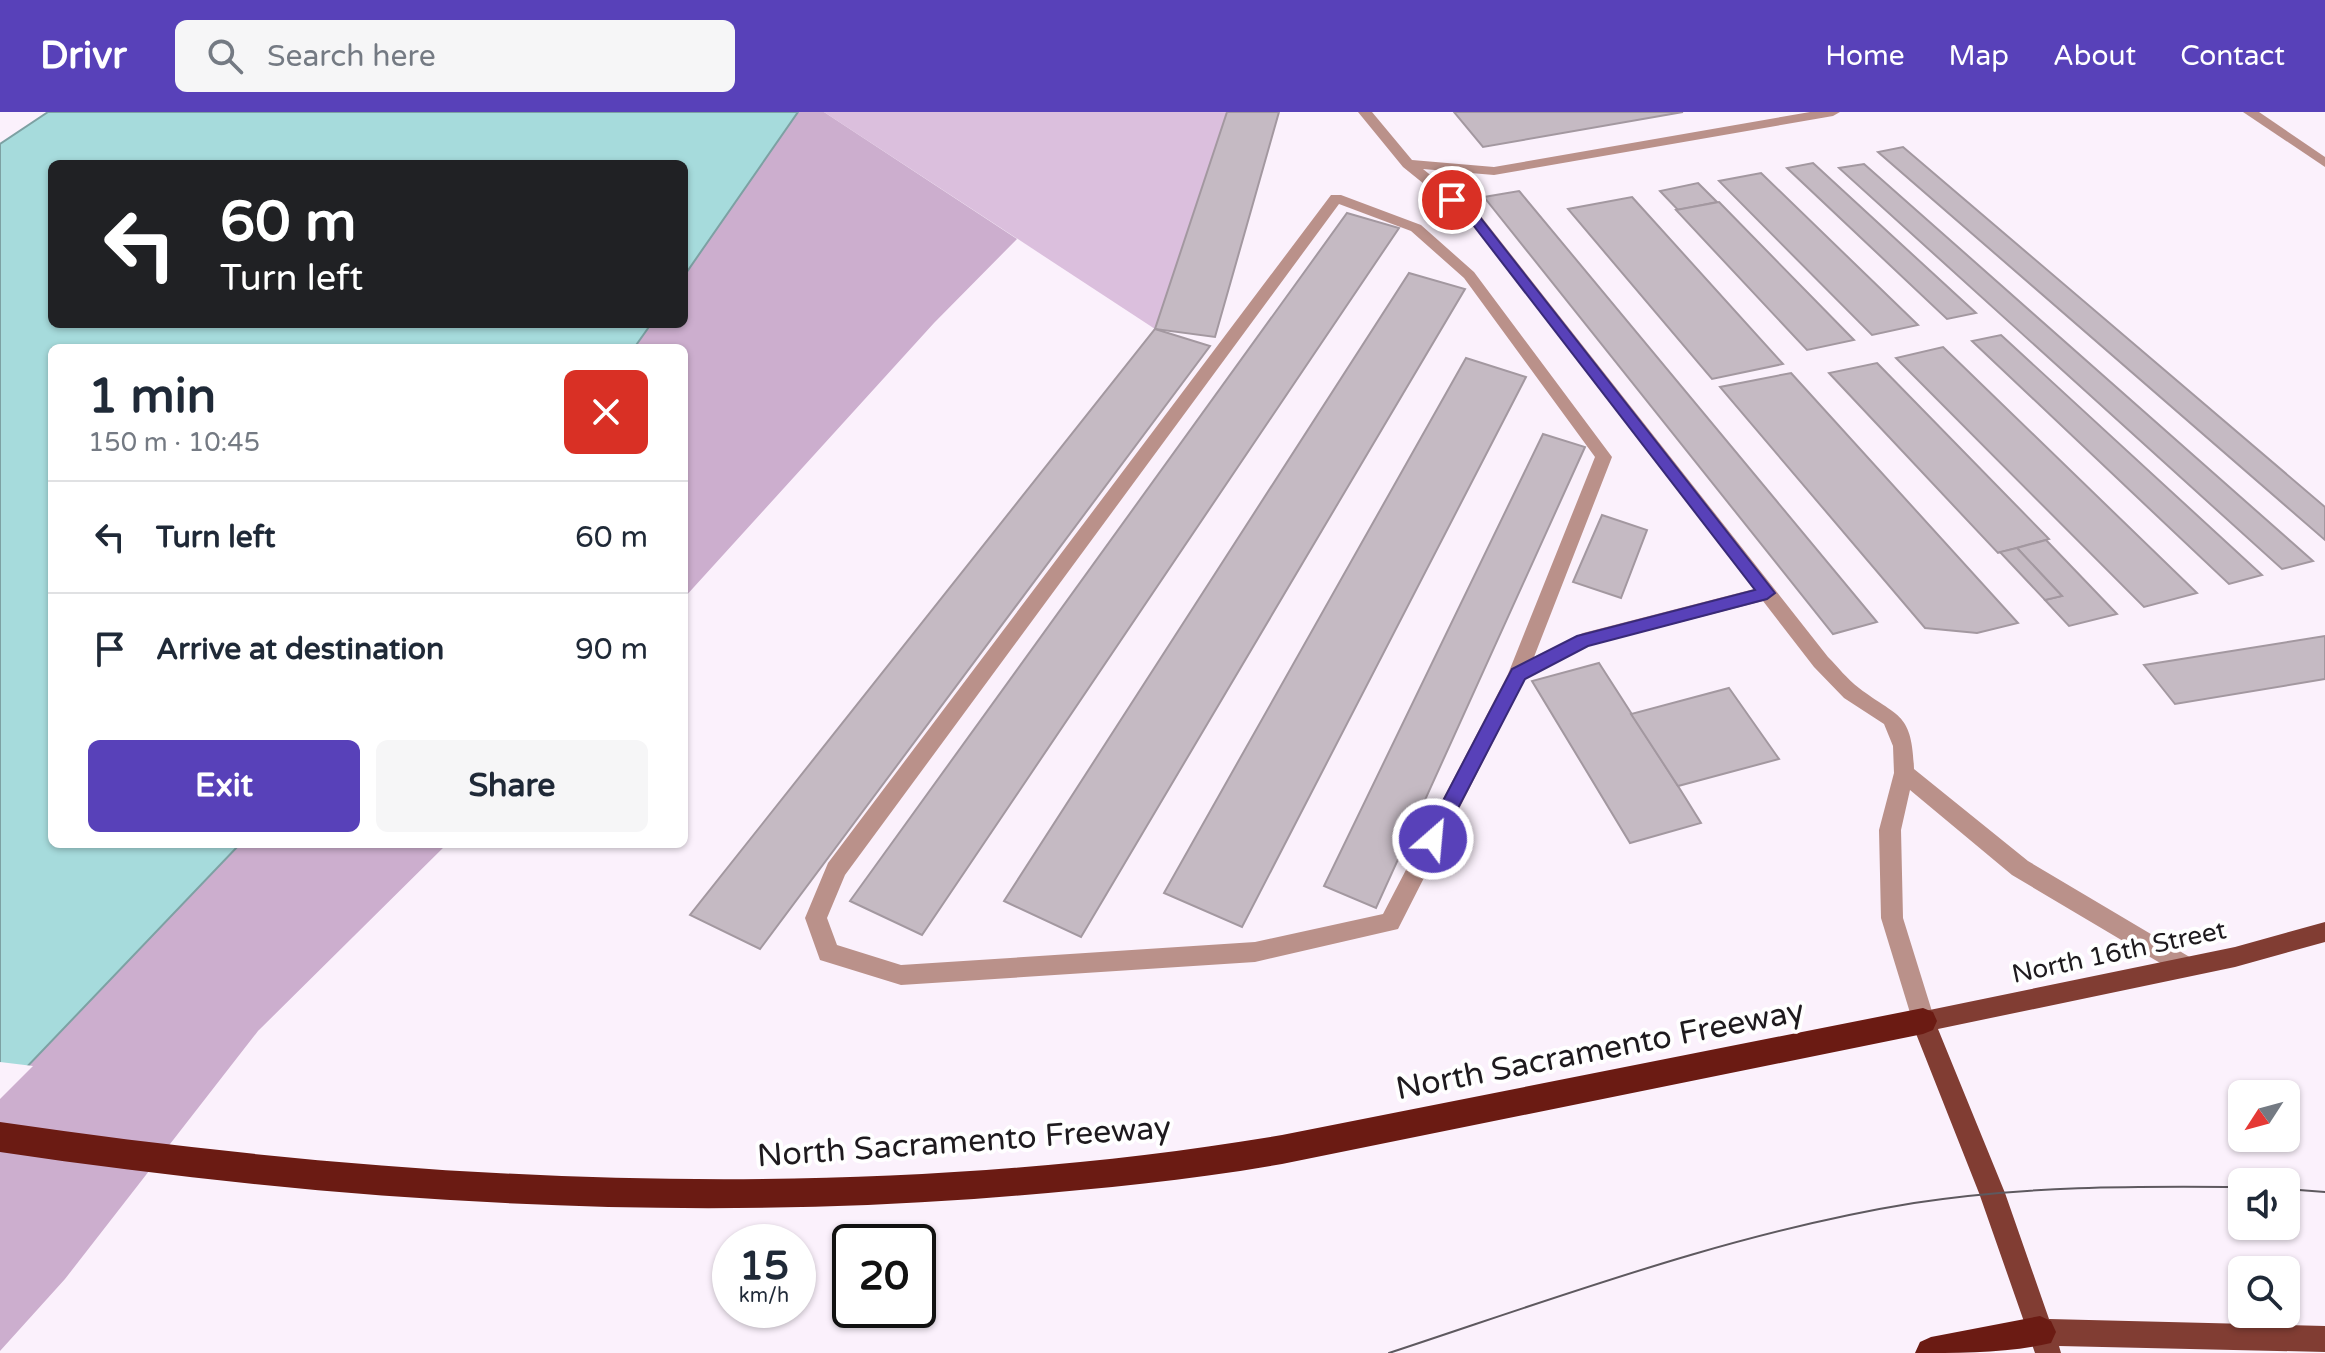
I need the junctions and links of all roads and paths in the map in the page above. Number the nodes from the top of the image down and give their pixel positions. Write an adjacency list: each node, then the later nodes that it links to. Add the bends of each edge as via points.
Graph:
1 (1365, 112): 5 (lane)
2 (1833, 112): 5 (lane, via 1494,171)
3 (2250, 112): 4 (lane)
4 (2325, 163)
5 (1408, 164): 6 (lane, via 1475,218)
6 (1767, 593): 7 (lane, via 1583,640); 8 (lane, via 1851,693 1892,719 1903,746)
7 (1518, 674): 7 (lane, via 1390,922 1255,952 901,975 828,953 816,918 836,870 1336,198 1416,228 1469,275 1604,457)
8 (1904, 773): 10 (lane, via 2020,868); 11 (lane, via 1890,830 1892,918)
9 (2325, 932): 10 (main road, North 16th Street)
10 (2185, 966): 11 (main road, North 16th Street)
11 (1923, 1021): 12 (highway, North Sacramento Freeway, via 1212,1161 934,1188 767,1194 516,1190 243,1172); 14 (main road, via 1992,1193)
12 (0, 1137)
13 (2325, 1339): 14 (main road)
14 (2044, 1343): 15 (highway)
15 (1931, 1353)

